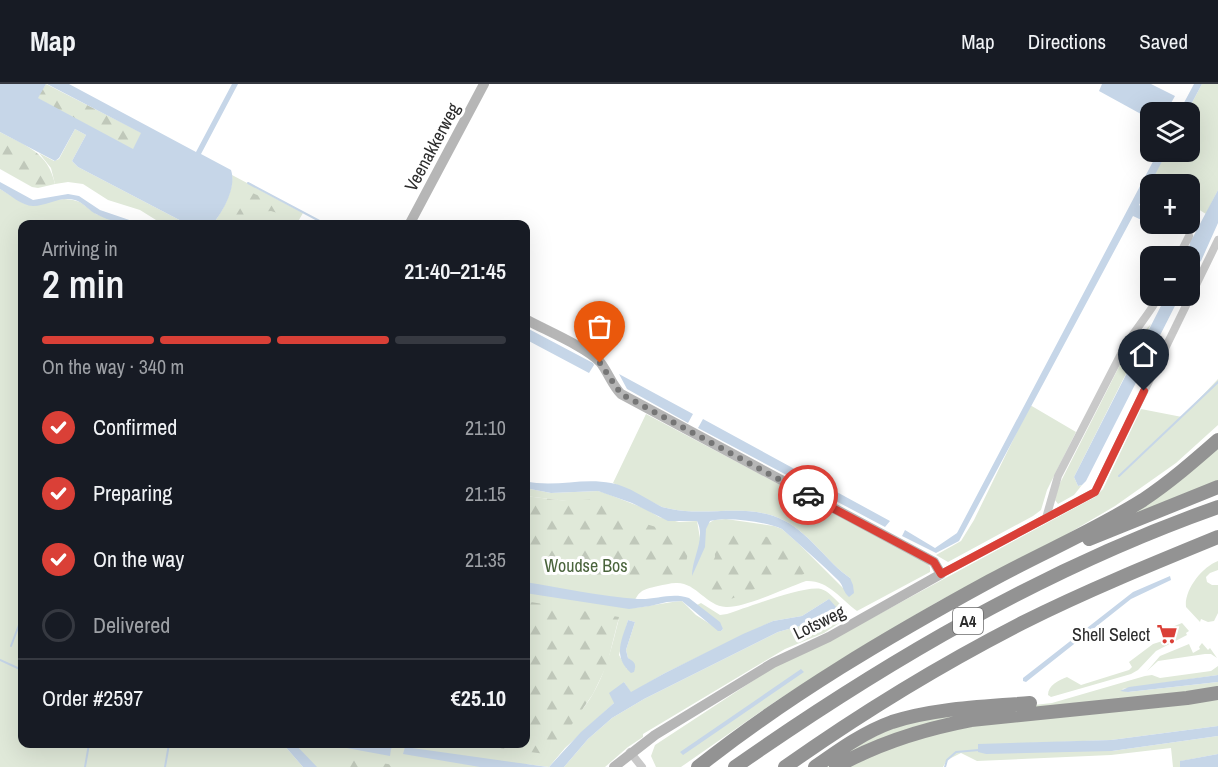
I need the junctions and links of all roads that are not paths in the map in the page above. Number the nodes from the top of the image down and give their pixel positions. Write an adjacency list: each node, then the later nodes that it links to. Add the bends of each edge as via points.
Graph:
1 (484, 84): 2 (street, Veenakkerweg)
2 (412, 220)
3 (1189, 236): 5 (street)
4 (1218, 240): 11 (street, Lotsweg, via 1095,492)
5 (1184, 246)
6 (1154, 306): 11 (street, via 1134,331 1058,476)
7 (530, 322): 13 (street, via 590,354 621,394 934,562)
8 (1218, 440): 14 (highway, A4, via 1142,500)
9 (1218, 487): 14 (highway, A4)
10 (1218, 507): 21 (highway, A4, via 1109,550 1008,599 891,663)
11 (1046, 518): 13 (street, Lotsweg)
12 (1218, 537): 22 (highway, A4, via 1122,576 1022,624 908,687)
13 (941, 574): 17 (street, Lotsweg, via 829,637 773,663)
14 (993, 579): 20 (highway, A4, via 836,671)
15 (1218, 693): 24 (highway, via 971,720 897,739)
16 (1030, 703): 23 (highway, via 917,715 890,723 842,748)
17 (630, 752): 18 (street, Lotsweg); 19 (street)
18 (614, 767)
19 (642, 767)
20 (698, 767)
21 (735, 767)
22 (785, 767)
23 (816, 767)
24 (836, 767)

